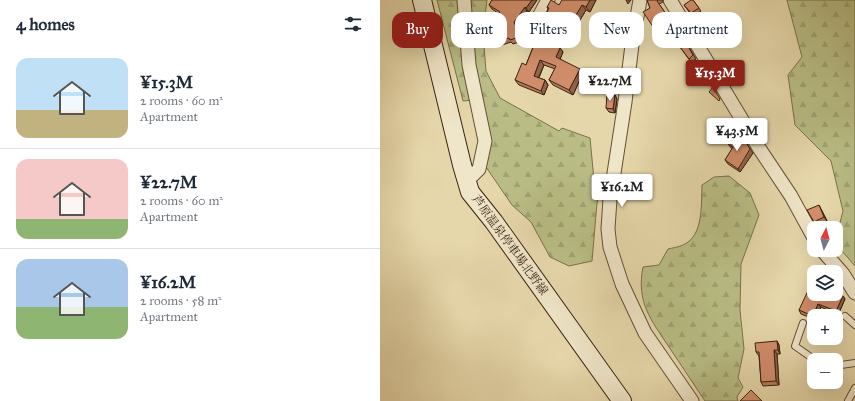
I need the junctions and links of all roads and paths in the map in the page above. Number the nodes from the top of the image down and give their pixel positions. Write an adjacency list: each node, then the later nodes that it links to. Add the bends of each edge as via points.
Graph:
1 (422, 0): 7 (main road, 芦原温泉停車場北野線)
2 (464, 0): 7 (street, via 469,65 485,142 479,169)
3 (548, 0): 6 (street)
4 (640, 0): 19 (street, via 610,199 610,247 622,284 644,332)
5 (670, 0): 8 (street)
6 (541, 12)
7 (467, 181): 18 (main road, 芦原温泉停車場北野線, via 470,192)
8 (807, 225)
9 (828, 257): 10 (street)
10 (855, 293)
11 (844, 316): 13 (lane)
12 (803, 323): 14 (lane, via 795,346)
13 (855, 325)
14 (807, 354)
15 (855, 363): 16 (lane)
16 (843, 366)
17 (855, 388): 20 (lane)
18 (622, 401)
19 (692, 401)
20 (848, 401)

